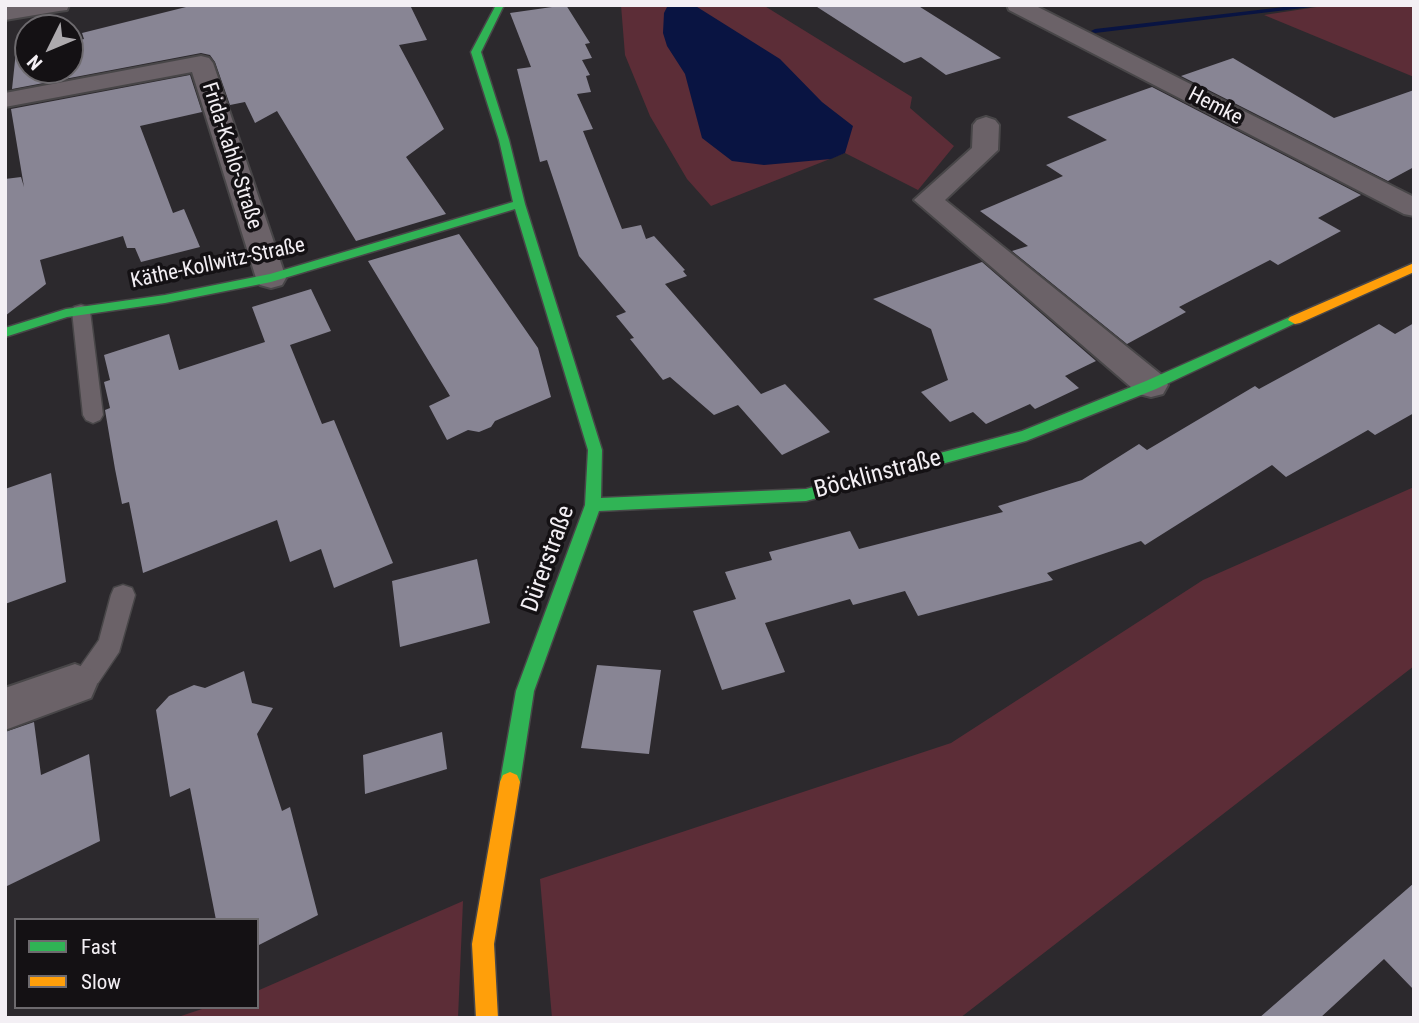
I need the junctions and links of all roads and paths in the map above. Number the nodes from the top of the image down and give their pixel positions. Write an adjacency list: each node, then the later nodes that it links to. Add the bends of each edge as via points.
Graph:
1 (59, 5): 4 (street)
2 (500, 5): 7 (street, Dürerstraße, via 476,52)
3 (1017, 5): 8 (street, Hemke)
4 (5, 14)
5 (5, 100): 10 (street, Frida-Kahlo-Straße, via 201,64)
6 (986, 125): 13 (street, via 985,150 928,200)
7 (519, 204): 10 (street, Käthe-Kollwitz-Straße); 15 (street, Dürerstraße, via 595,450)
8 (1414, 208)
9 (1414, 267): 13 (street, Böcklinstraße)
10 (271, 278): 11 (street, Käthe-Kollwitz-Straße)
11 (81, 311): 12 (street, Käthe-Kollwitz-Straße); 14 (lane)
12 (5, 333)
13 (1151, 385): 15 (street, Böcklinstraße, via 1026,436 806,495)
14 (93, 415)
15 (593, 505): 19 (street, Dürerstraße, via 525,691 483,944)
16 (123, 595): 17 (lane, via 110,644 89,675)
17 (75, 684): 18 (street)
18 (5, 709)
19 (487, 1018)

